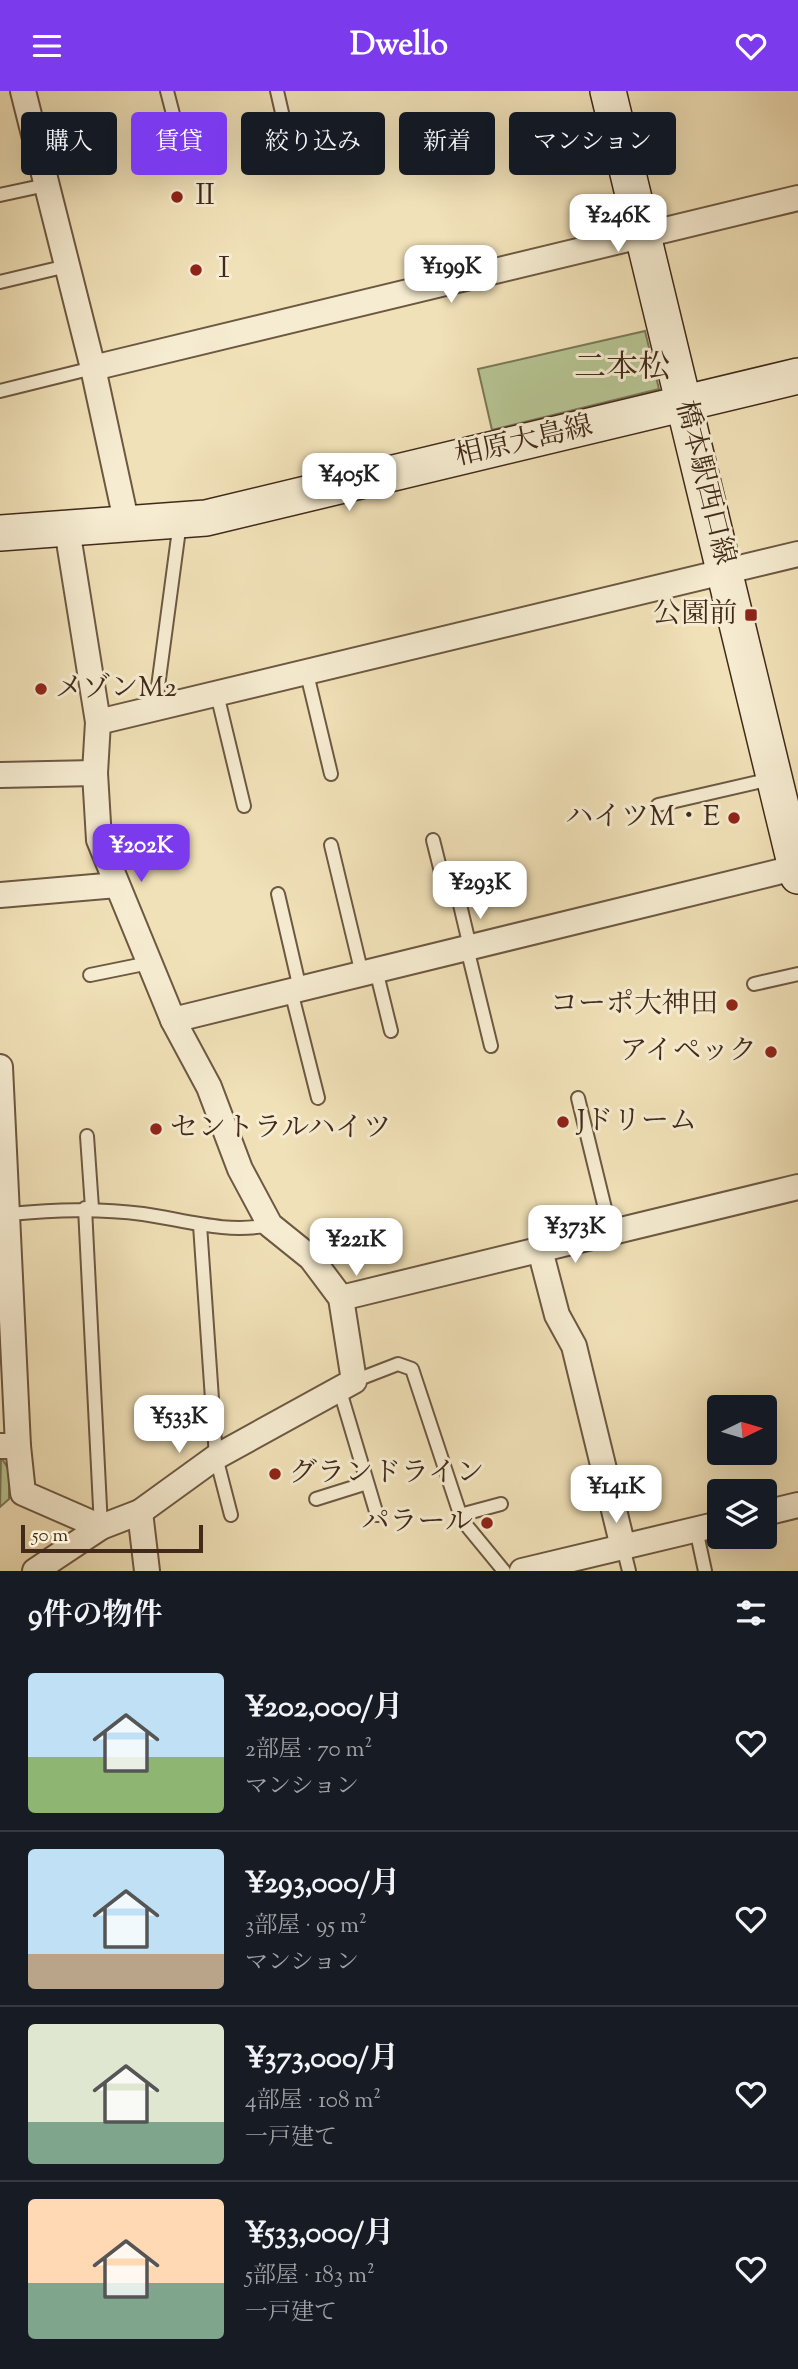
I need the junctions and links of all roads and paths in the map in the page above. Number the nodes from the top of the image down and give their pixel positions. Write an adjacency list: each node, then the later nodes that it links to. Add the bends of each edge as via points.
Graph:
1 (23, 91): 7 (street)
2 (167, 91): 5 (lane)
3 (276, 91): 6 (lane)
4 (608, 91): 10 (street, 橋本駅西口線)
5 (172, 112)
6 (282, 112)
7 (46, 185): 8 (lane); 11 (street)
8 (0, 195)
9 (798, 198): 10 (street)
10 (643, 235): 13 (street); 16 (street, 橋本駅西口線)
11 (66, 265): 12 (lane); 13 (street)
12 (0, 282)
13 (93, 368): 15 (lane); 18 (street)
14 (798, 376): 16 (street, 相原大島線)
15 (0, 391)
16 (685, 404): 17 (street, 相原大島線); 22 (street, 橋本駅西口線)
17 (180, 522): 18 (street, 相原大島線); 25 (lane)
18 (127, 525): 19 (street, 相原大島線)
19 (67, 529): 20 (street, 相原大島線); 26 (street)
20 (0, 533)
21 (798, 554): 22 (street)
22 (726, 571): 23 (street); 30 (street, 橋本駅西口線)
23 (307, 674): 24 (street); 28 (lane)
24 (217, 694): 25 (street); 32 (lane)
25 (155, 709): 26 (street)
26 (98, 722): 27 (street)
27 (95, 773): 29 (street); 36 (street, via 99,840)
28 (331, 774)
29 (0, 775)
30 (775, 778): 31 (lane); 35 (street, 橋本駅西口線)
31 (658, 805)
32 (244, 806)
33 (433, 840): 39 (lane, via 443,880 457,892)
34 (331, 845): 41 (lane)
35 (797, 870): 39 (street)
36 (117, 885): 38 (street); 40 (street)
37 (278, 894): 45 (lane)
38 (0, 895)
39 (468, 948): 41 (street); 48 (lane)
40 (149, 963): 43 (lane); 46 (street)
41 (369, 972): 45 (street); 47 (lane)
42 (798, 974): 44 (lane)
43 (90, 975)
44 (754, 984)
45 (295, 990): 46 (street); 50 (lane)
46 (173, 1020): 57 (street, via 209,1087 240,1169)
47 (391, 1031)
48 (491, 1046)
49 (0, 1067): 55 (street)
50 (318, 1098)
51 (578, 1098): 58 (lane)
52 (87, 1136): 54 (lane)
53 (798, 1187): 58 (street)
54 (89, 1208): 55 (lane); 56 (lane); 74 (lane)
55 (9, 1214): 62 (street)
56 (200, 1225): 57 (lane, via 252,1229); 63 (lane)
57 (270, 1225): 60 (street, via 311,1258)
58 (611, 1233): 59 (street)
59 (540, 1250): 60 (street); 76 (street, via 557,1315 574,1346)
60 (341, 1298): 61 (street)
61 (347, 1386): 63 (street); 64 (lane); 72 (lane, via 398,1364 412,1369)
62 (9, 1446): 74 (street, via 23,1493)
63 (216, 1457): 69 (street); 70 (lane)
64 (367, 1483): 65 (lane); 71 (lane)
65 (316, 1499)
66 (501, 1504): 72 (lane)
67 (798, 1505): 68 (street)
68 (777, 1510)
69 (139, 1512): 74 (street); 78 (street)
70 (231, 1515)
71 (377, 1515)
72 (460, 1515): 79 (lane)
73 (707, 1526): 76 (street)
74 (101, 1527): 77 (street)
75 (707, 1541): 82 (lane)
76 (623, 1547): 80 (street); 81 (lane)
77 (39, 1569)
78 (147, 1571)
79 (504, 1571)
80 (522, 1571)
81 (629, 1571)
82 (705, 1571)

